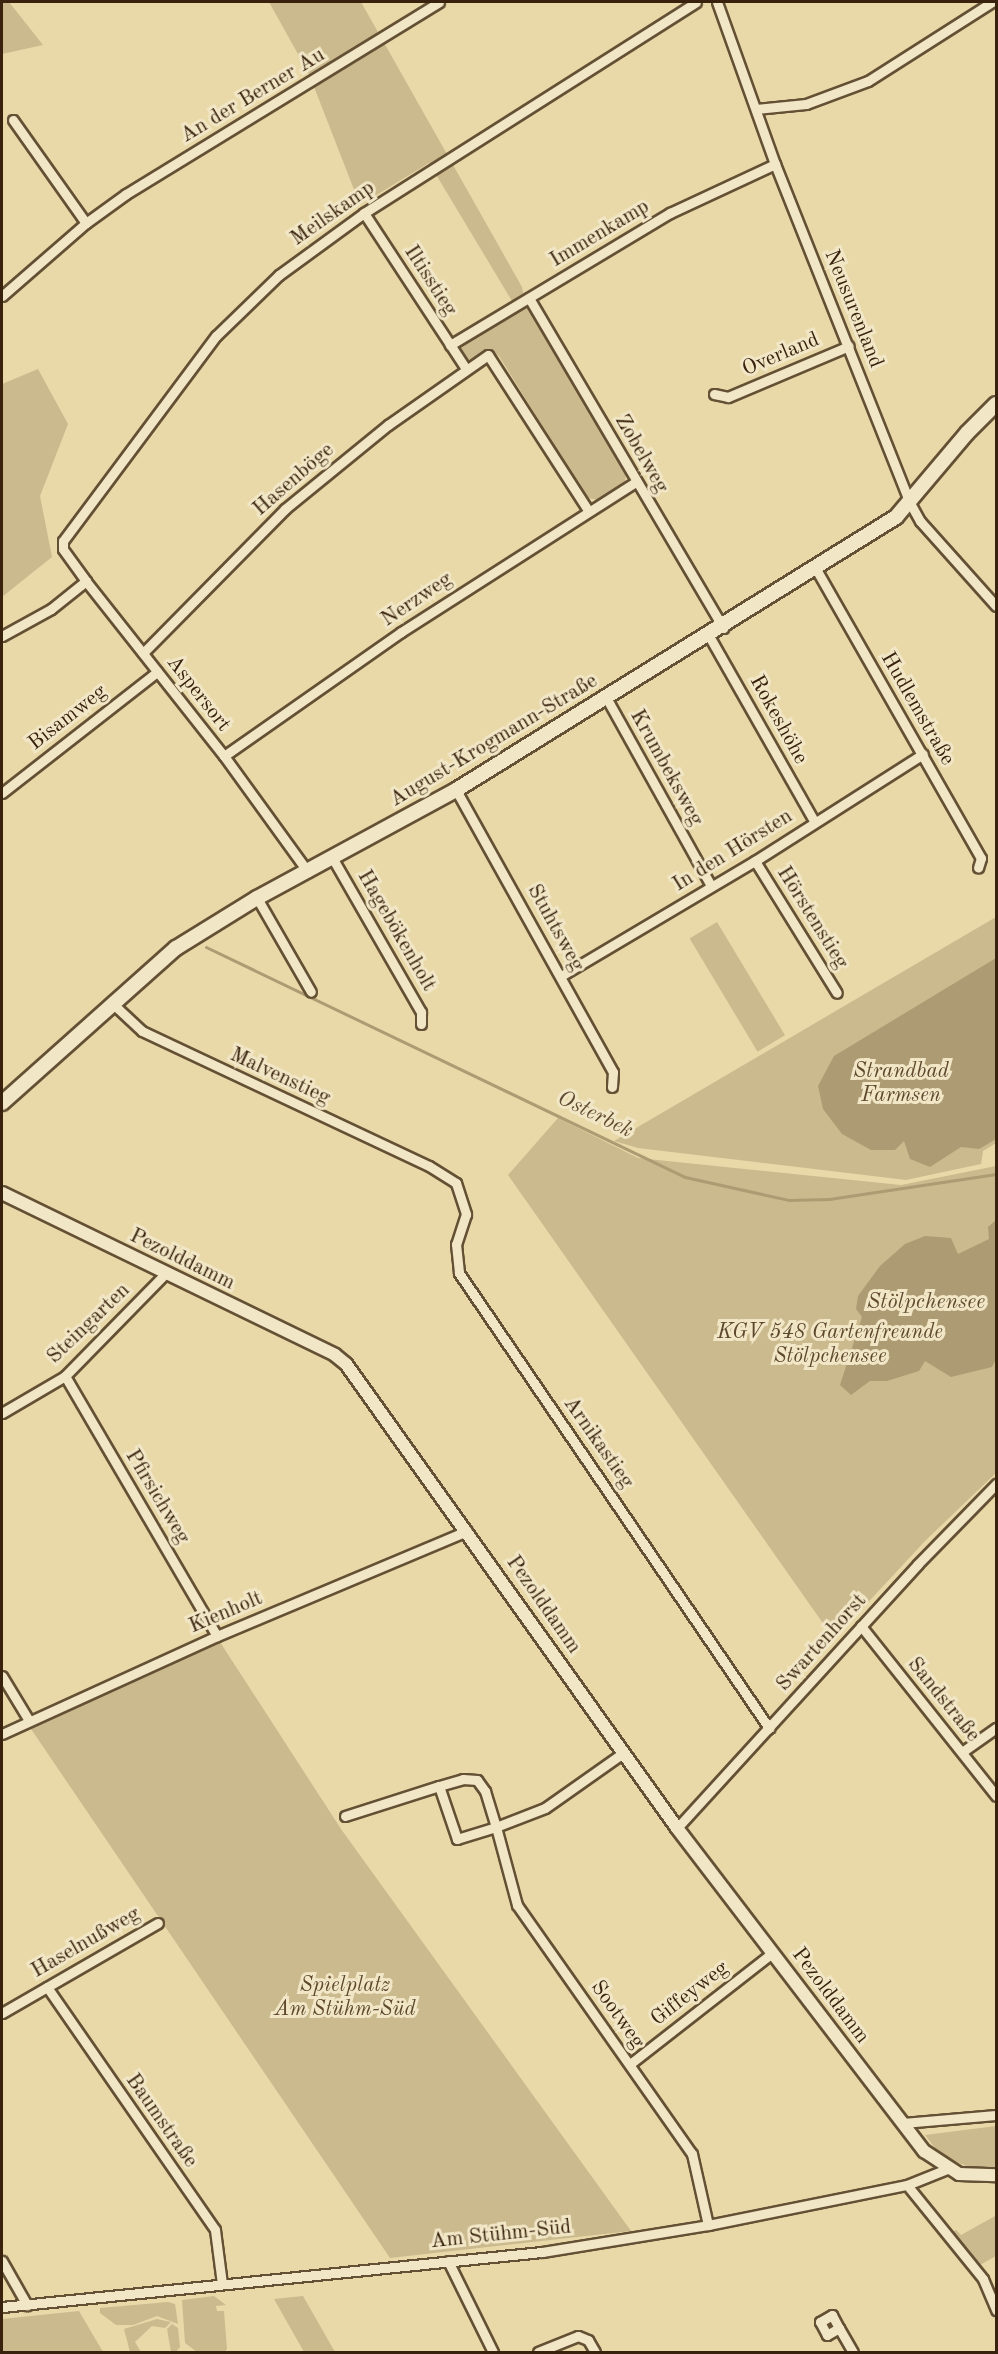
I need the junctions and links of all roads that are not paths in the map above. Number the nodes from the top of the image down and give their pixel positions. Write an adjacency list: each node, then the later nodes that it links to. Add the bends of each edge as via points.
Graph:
1 (439, 2): 9 (street, An der Berner Au, via 126,194)
2 (696, 2): 8 (street, Meilskamp)
3 (717, 2): 5 (street, Neusurenland)
4 (992, 2): 5 (street, via 868,81 806,104)
5 (756, 109): 7 (street, Neusurenland)
6 (13, 120): 9 (street)
7 (775, 164): 11 (street, Immenkamp, via 670,213); 13 (street, Neusurenland)
8 (364, 213): 12 (street, Iltisstieg); 22 (street, Meilskamp, via 279,275 216,336)
9 (86, 223): 10 (street, An der Berner Au)
10 (2, 296)
11 (529, 298): 12 (street, Immenkamp); 19 (street, Zobelweg)
12 (450, 345): 14 (street, Iltisstieg)
13 (849, 346): 16 (street, Overland); 20 (street, Neusurenland)
14 (466, 369): 21 (street, Hasenböge, via 488,355); 29 (street, Hasenböge, via 388,425 285,509)
15 (714, 394): 16 (street, Overland)
16 (728, 397): 18 (street, Overland)
17 (996, 404): 20 (main road, August-Krogmann-Straße)
18 (722, 408)
19 (636, 482): 21 (street, Nerzweg); 26 (street, Zobelweg)
20 (910, 503): 23 (main road, August-Krogmann-Straße, via 896,517); 25 (street, Neusurenland, via 920,521)
21 (588, 510): 33 (street, Nerzweg, via 401,632)
22 (65, 538): 24 (street, Aspersort, via 63,549)
23 (816, 569): 26 (main road, August-Krogmann-Straße); 32 (street, Hudlemstraße)
24 (86, 581): 27 (street, via 51,609); 29 (street, Aspersort)
25 (996, 606)
26 (723, 628): 28 (main road, August-Krogmann-Straße)
27 (2, 636)
28 (710, 636): 31 (main road, August-Krogmann-Straße); 36 (street, Rokeshöhe)
29 (143, 653): 30 (street, Aspersort)
30 (157, 672): 33 (street, Aspersort); 35 (street, Bisamweg)
31 (607, 699): 34 (main road, August-Krogmann-Straße); 41 (street, Krumbeksweg)
32 (922, 754): 36 (street, In den Hörsten); 39 (street, Hudlemstraße, via 981,858)
33 (224, 756): 40 (street, Aspersort)
34 (456, 790): 37 (main road, August-Krogmann-Straße); 43 (street, Stuhtsweg)
35 (2, 793)
36 (814, 821): 38 (street, In den Hörsten)
37 (333, 859): 40 (main road, August-Krogmann-Straße); 47 (street, Hagebökenholt, via 421,1012)
38 (755, 861): 41 (street, In den Hörsten); 45 (street, Hörstenstieg)
39 (978, 868)
40 (308, 872): 42 (main road, August-Krogmann-Straße)
41 (711, 886): 43 (street, In den Hörsten)
42 (257, 898): 44 (street); 46 (main road, August-Krogmann-Straße, via 176,948)
43 (561, 976): 48 (street, Stuhtsweg, via 613,1072)
44 (311, 992)
45 (837, 993)
46 (111, 1002): 49 (main road, August-Krogmann-Straße); 50 (street, Malvenstieg, via 142,1031)
47 (421, 1024)
48 (612, 1087)
49 (2, 1103)
50 (441, 1172): 61 (street, Arnikastieg, via 456,1183 466,1214 455,1252 459,1273)
51 (2, 1193): 52 (street, Pezolddamm)
52 (165, 1274): 53 (street, Steingarten); 56 (street, Pezolddamm, via 346,1365)
53 (65, 1377): 54 (street, Steingarten); 58 (street, Pfirsichweg)
54 (2, 1413)
55 (996, 1484): 57 (street, Swartenhorst)
56 (466, 1532): 58 (street, Kienholt); 65 (street, Pezolddamm)
57 (861, 1626): 61 (street, Swartenhorst); 64 (street, Sandstraße)
58 (217, 1636): 60 (street, Kienholt)
59 (2, 1676): 60 (street)
60 (28, 1719): 63 (street, Kienholt)
61 (769, 1728): 70 (street, Swartenhorst)
62 (996, 1728): 64 (street)
63 (2, 1734)
64 (962, 1752): 67 (street, Sandstraße)
65 (623, 1753): 69 (street, via 545,1808); 70 (street, Pezolddamm)
66 (439, 1786): 68 (street); 69 (street, Sootweg, via 463,1779 477,1780 485,1791); 69 (street, via 457,1839)
67 (996, 1796)
68 (345, 1816)
69 (496, 1827): 75 (street, Sootweg, via 517,1905)
70 (677, 1828): 72 (street, Pezolddamm)
71 (158, 1923): 73 (street, Haselnußweg)
72 (772, 1953): 75 (street, Giffeyweg); 77 (street, Pezolddamm)
73 (47, 1987): 74 (street, Haselnußweg); 84 (street, Baumstraße, via 215,2230)
74 (2, 2013)
75 (630, 2064): 81 (street, Sootweg, via 692,2154)
76 (996, 2115): 77 (street)
77 (903, 2123): 78 (street, Pezolddamm, via 924,2151)
78 (947, 2169): 79 (street, via 973,2176); 80 (street, Am Stühm-Süd)
79 (996, 2175)
80 (907, 2185): 81 (street, Am Stühm-Süd); 87 (street, via 983,2279)
81 (708, 2225): 83 (street, Am Stühm-Süd, via 542,2252)
82 (2, 2261): 85 (street)
83 (448, 2261): 84 (street, Am Stühm-Süd); 89 (street)
84 (222, 2284): 85 (street, Am Stühm-Süd)
85 (27, 2304): 86 (street, Am Stühm-Süd)
86 (2, 2307)
87 (996, 2310)
88 (839, 2328): 92 (street)
89 (493, 2352)
90 (538, 2352): 91 (street, via 578,2336 588,2340)
91 (595, 2352)
92 (853, 2352)

